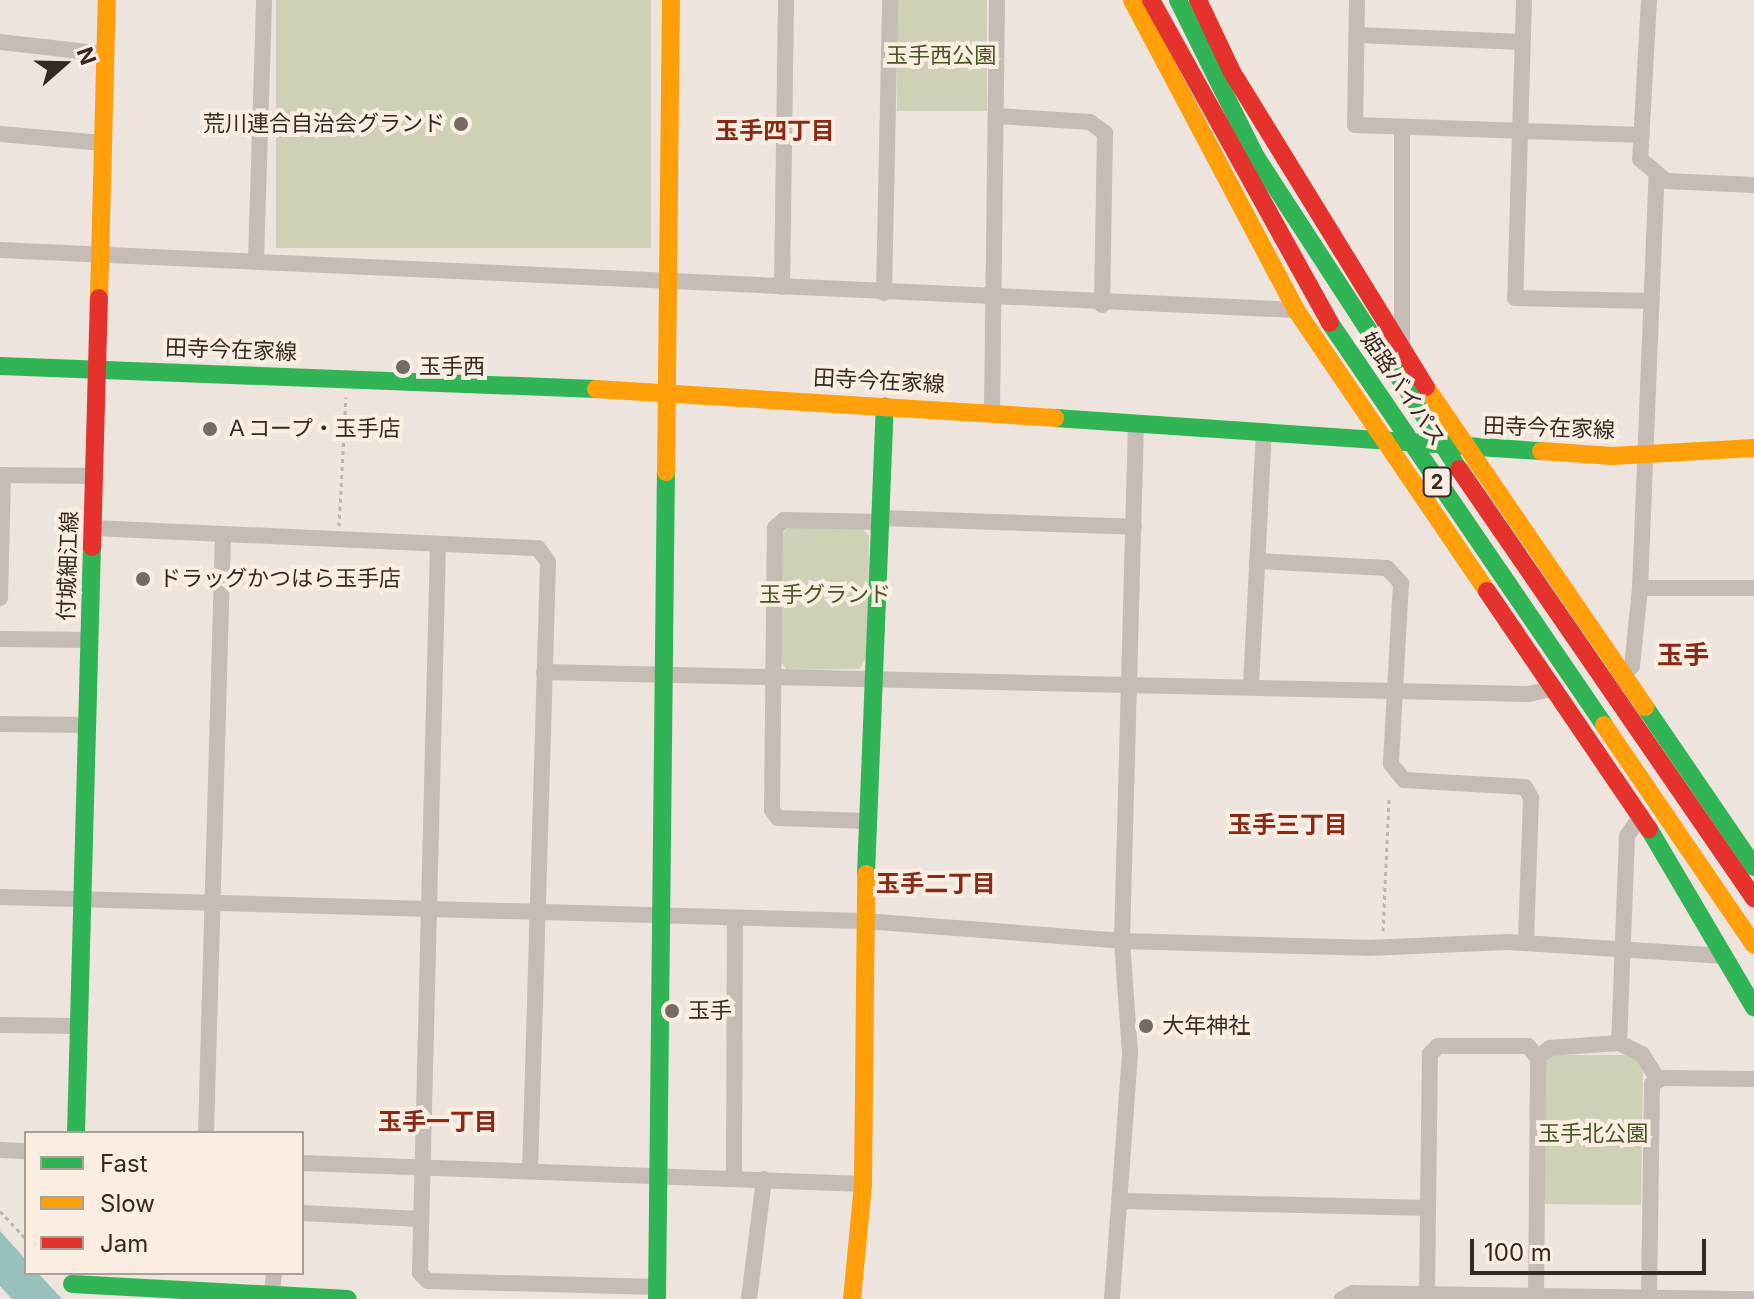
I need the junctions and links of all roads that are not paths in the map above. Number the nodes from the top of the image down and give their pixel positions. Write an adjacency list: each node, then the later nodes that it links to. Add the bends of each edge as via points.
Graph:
1 (107, 0): 17 (main road, 付城細江線)
2 (264, 0): 28 (street)
3 (671, 0): 29 (main road)
4 (786, 0): 30 (street)
5 (890, 0): 31 (street)
6 (997, 0): 18 (street)
7 (1132, 0): 35 (main road, via 1230,198)
8 (1151, 0): 86 (main road, 姫路バイパス / 2, via 1298,276)
9 (1178, 0): 76 (main road, 姫路バイパス / 2, via 1256,157 1349,310)
10 (1198, 0): 36 (main road, via 1273,142)
11 (1357, 0): 14 (street)
12 (1524, 0): 16 (street)
13 (1649, 0): 22 (street)
14 (1357, 35): 16 (street); 19 (street, via 1355,125)
15 (0, 42): 17 (street)
16 (1522, 42): 20 (street)
17 (106, 54): 23 (main road, 付城細江線)
18 (997, 116): 32 (street); 34 (street, via 1090,122 1105,133)
19 (1402, 127): 20 (street); 36 (street)
20 (1517, 131): 22 (street); 33 (street, via 1515,298)
21 (0, 134): 23 (street)
22 (1642, 135): 24 (street, via 1640,159)
23 (103, 143): 27 (main road, 付城細江線)
24 (1657, 173): 25 (street, via 1666,181); 33 (street)
25 (1754, 185)
26 (0, 250): 27 (street)
27 (100, 252): 28 (street); 38 (main road, 付城細江線)
28 (256, 259): 29 (street)
29 (667, 280): 30 (street); 39 (main road)
30 (782, 287): 31 (street)
31 (884, 293): 32 (street)
32 (996, 299): 34 (street); 41 (street)
33 (1649, 301): 47 (street)
34 (1102, 305): 35 (street)
35 (1296, 310): 44 (main road)
36 (1402, 350): 46 (main road)
37 (0, 366): 38 (main road, 田寺今在家線)
38 (97, 368): 39 (main road, 田寺今在家線); 49 (main road, 付城細江線)
39 (665, 392): 40 (main road, 田寺今在家線); 62 (main road)
40 (885, 406): 41 (main road, 田寺今在家線); 50 (main road)
41 (992, 412): 42 (main road, 田寺今在家線)
42 (1136, 423): 43 (main road, 田寺今在家線); 51 (street)
43 (1264, 432): 44 (main road, 田寺今在家線); 55 (street)
44 (1380, 441): 46 (main road, 田寺今在家線); 68 (main road)
45 (1754, 448): 47 (main road, 田寺今在家線)
46 (1466, 449): 47 (main road, 田寺今在家線); 63 (main road)
47 (1643, 455): 56 (street)
48 (2, 475): 49 (street); 58 (street)
49 (94, 476): 52 (main road, 付城細江線)
50 (880, 520): 51 (street); 64 (street, via 784,520 775,528); 65 (main road)
51 (1134, 527): 66 (street)
52 (93, 528): 53 (street); 60 (main road, 付城細江線)
53 (223, 537): 54 (street); 78 (street)
54 (438, 545): 61 (street, via 538,548 548,562); 79 (street)
55 (1257, 561): 67 (street); 69 (street, via 1387,568 1401,583)
56 (1640, 588): 57 (street); 63 (street, via 1632,666)
57 (1754, 588)
58 (0, 598)
59 (0, 639): 60 (street)
60 (90, 640): 71 (main road, 付城細江線)
61 (544, 672): 62 (street); 80 (street)
62 (663, 674): 64 (street); 81 (main road)
63 (1624, 675): 74 (main road)
64 (774, 676): 65 (street); 73 (street, via 772,810 778,818)
65 (874, 677): 66 (street); 73 (main road)
66 (1128, 681): 67 (street); 84 (street)
67 (1251, 685): 69 (street)
68 (1555, 688): 69 (street, via 1529,694); 72 (main road)
69 (1394, 690): 85 (street, via 1395,774 1515,782 1531,798)
70 (0, 724): 71 (street)
71 (87, 725): 77 (main road, 付城細江線)
72 (1641, 816): 87 (street, via 1627,836); 88 (main road)
73 (868, 821): 83 (main road)
74 (1754, 867)
75 (0, 897): 77 (street)
76 (1754, 898)
77 (82, 899): 78 (street); 91 (main road, 付城細江線)
78 (211, 905): 79 (street); 97 (street)
79 (429, 909): 80 (street); 101 (street)
80 (538, 915): 81 (street); 102 (street)
81 (661, 919): 82 (street); 103 (main road)
82 (735, 920): 83 (street); 104 (street)
83 (864, 921): 84 (street); 106 (main road)
84 (1122, 941): 85 (street, via 1382,947); 107 (street, via 1130,1053)
85 (1526, 943): 87 (street)
86 (1754, 945)
87 (1621, 947): 88 (street); 92 (street)
88 (1725, 956): 89 (main road)
89 (1754, 1007)
90 (0, 1025): 91 (street)
91 (79, 1026): 96 (main road, 付城細江線)
92 (1619, 1043): 93 (street, via 1550,1048); 95 (street, via 1642,1054)
93 (1538, 1058): 108 (street, via 1528,1046 1438,1046 1430,1054); 118 (street)
94 (1754, 1079): 95 (street)
95 (1658, 1080): 119 (street, via 1652,1084)
96 (76, 1131)
97 (206, 1131)
98 (0, 1150): 99 (street)
99 (24, 1151)
100 (304, 1163): 101 (street)
101 (422, 1167): 102 (street); 110 (street)
102 (530, 1172): 103 (street)
103 (660, 1175): 104 (street); 114 (main road)
104 (734, 1178): 105 (street)
105 (764, 1179): 106 (street); 121 (street)
106 (863, 1184): 122 (main road)
107 (1122, 1201): 108 (street); 123 (street)
108 (1428, 1208): 115 (street)
109 (304, 1213): 110 (street)
110 (420, 1219): 114 (street, via 420,1273 428,1281)
111 (200, 1281): 113 (main road); 116 (main road)
112 (273, 1282): 116 (main road); 117 (main road)
113 (72, 1285)
114 (657, 1293)
115 (1427, 1294): 118 (street); 124 (street)
116 (235, 1295)
117 (325, 1296): 120 (main road)
118 (1536, 1297): 119 (street)
119 (1649, 1298): 125 (street)
120 (348, 1299)
121 (749, 1299)
122 (852, 1299)
123 (1112, 1299)
124 (1342, 1299)
125 (1754, 1299)

